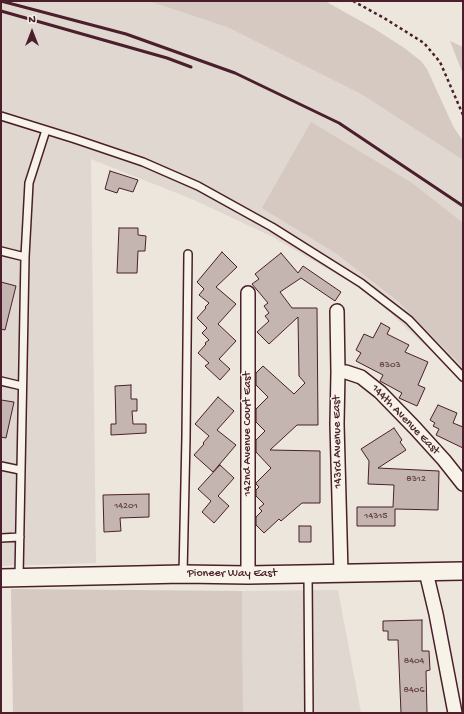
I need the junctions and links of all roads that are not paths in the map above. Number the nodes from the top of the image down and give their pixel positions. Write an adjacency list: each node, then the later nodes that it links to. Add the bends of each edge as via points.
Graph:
1 (1, 116): 2 (lane)
2 (46, 130): 5 (lane, via 29,183); 9 (lane, via 135,160 198,186 272,227 361,283 409,320)
3 (1, 251): 5 (lane)
4 (188, 254): 20 (lane)
5 (25, 257): 11 (lane)
6 (248, 293): 22 (street, 142nd Avenue Court East)
7 (337, 311): 8 (street, 143rd Avenue East)
8 (338, 372): 14 (street, 144th Avenue East, via 360,377 380,392); 19 (street, 143rd Avenue East)
9 (463, 377)
10 (1, 381): 11 (lane)
11 (22, 386): 13 (lane)
12 (1, 466): 13 (lane)
13 (20, 470): 15 (lane)
14 (463, 484)
15 (20, 537): 16 (lane); 23 (lane)
16 (1, 538)
17 (463, 571): 18 (street, Pioneer Way East)
18 (426, 572): 19 (street, Pioneer Way East); 26 (street)
19 (341, 573): 21 (street, Pioneer Way East)
20 (182, 574): 22 (street, Pioneer Way East); 23 (street, Pioneer Way East)
21 (308, 574): 22 (street, Pioneer Way East); 25 (lane)
22 (248, 575)
23 (19, 577): 24 (street, Pioneer Way East)
24 (1, 578)
25 (309, 713)
26 (455, 713)

